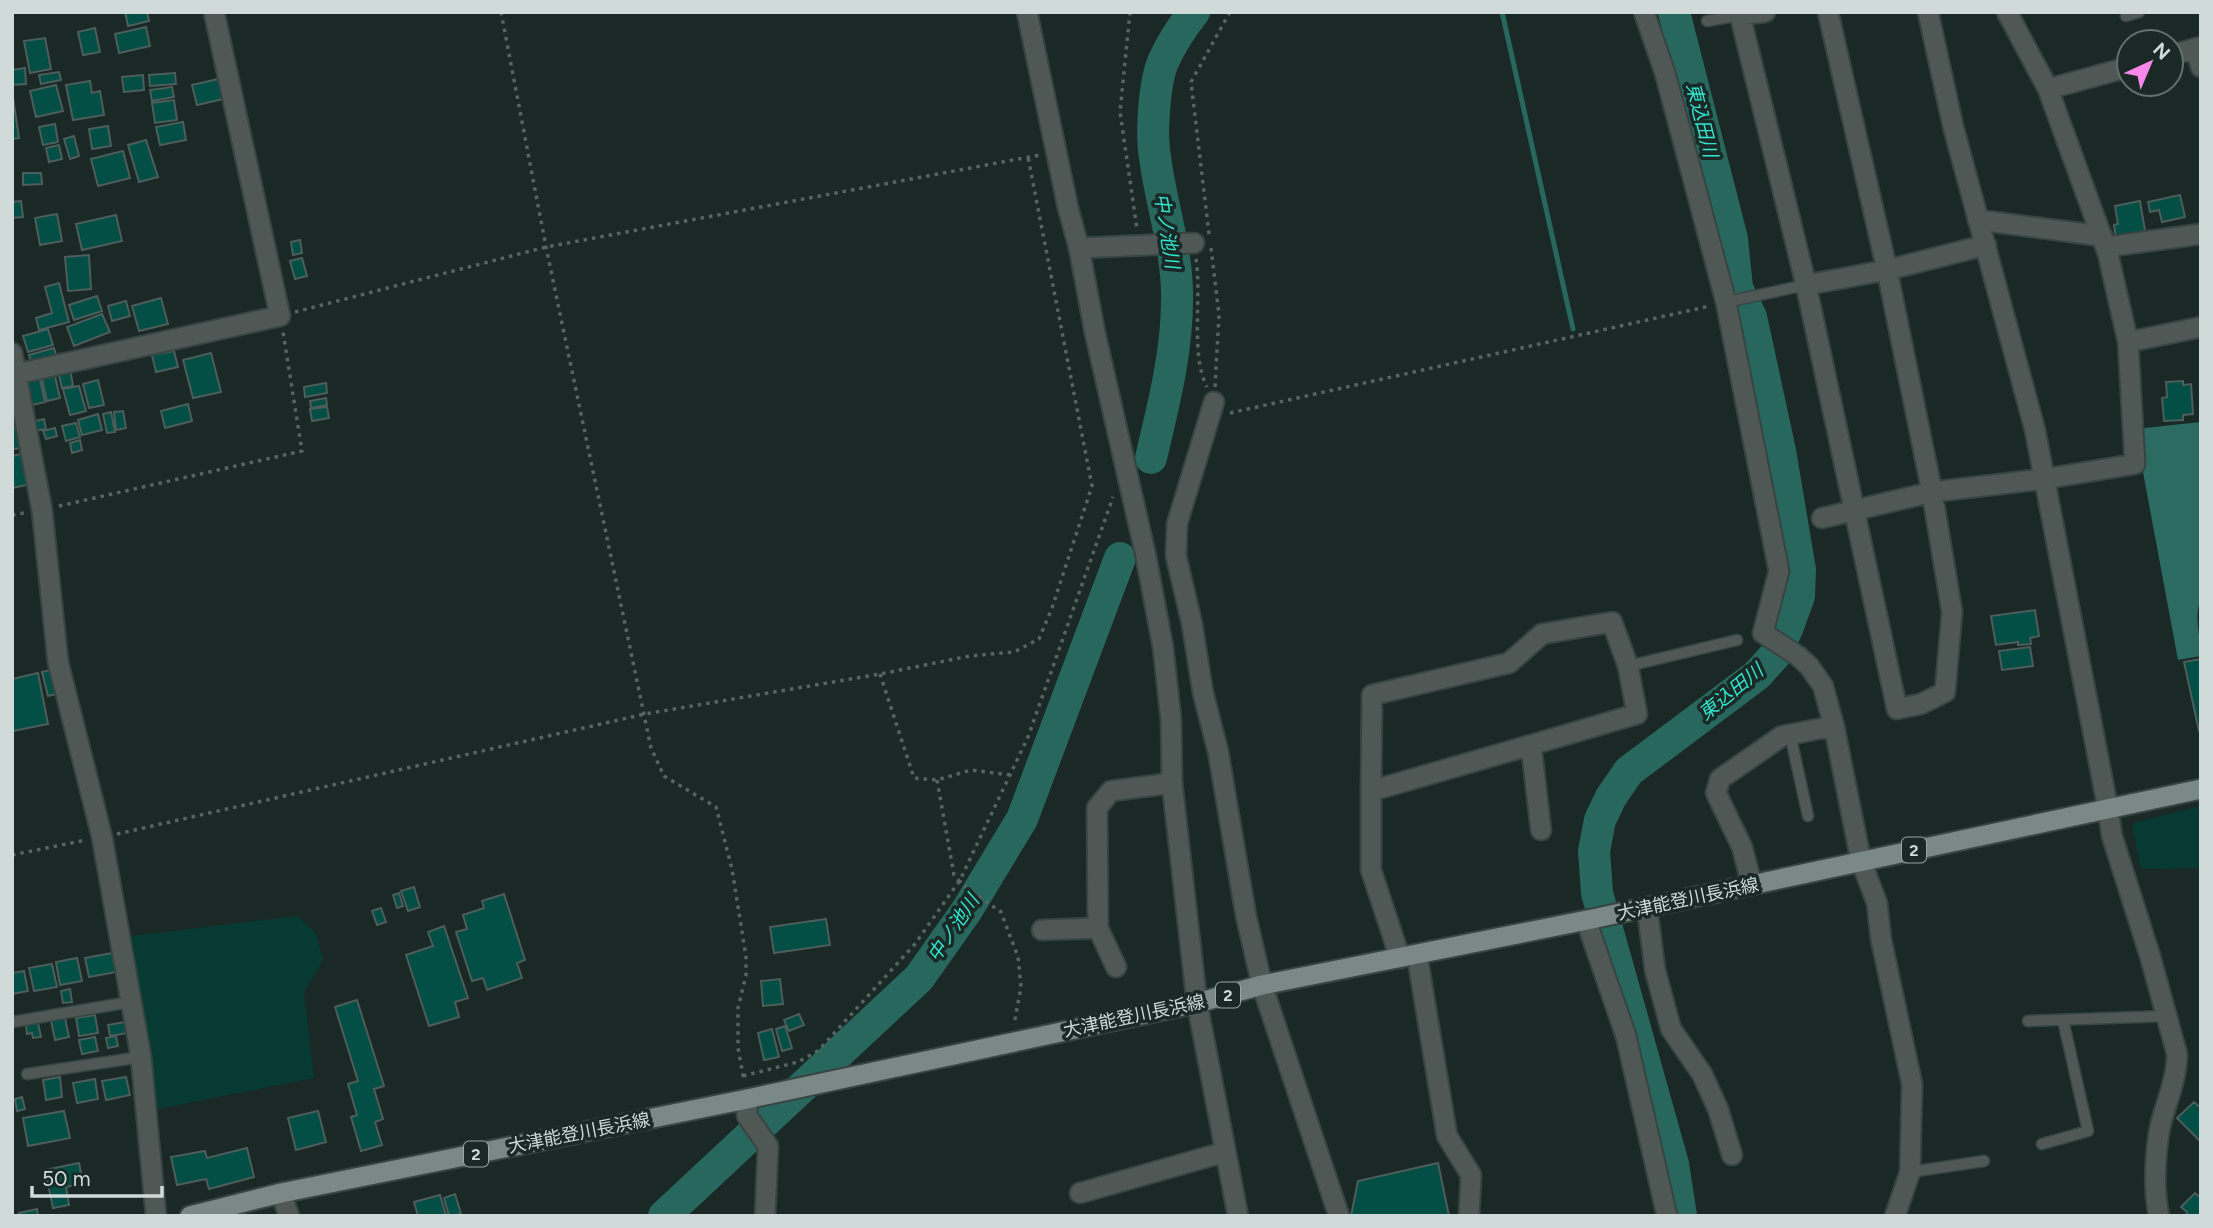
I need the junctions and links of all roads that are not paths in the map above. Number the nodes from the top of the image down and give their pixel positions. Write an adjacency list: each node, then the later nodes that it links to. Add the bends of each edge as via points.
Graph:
1 (214, 12): 26 (street, via 280,316)
2 (1027, 12): 19 (street)
3 (1644, 12): 22 (street)
4 (1765, 12): 9 (street)
5 (1828, 12): 20 (street)
6 (1928, 12): 14 (street)
7 (2007, 12): 13 (street)
8 (2139, 12): 10 (lane)
9 (1740, 15): 11 (lane); 21 (street)
10 (2126, 16)
11 (1707, 21)
12 (2115, 71): 13 (street)
13 (2048, 89): 16 (street)
14 (1978, 220): 16 (street); 18 (street)
15 (2201, 234): 16 (street)
16 (2104, 242): 24 (street)
17 (1194, 243): 19 (street)
18 (1986, 245): 20 (street); 28 (street)
19 (1079, 248): 37 (street, via 1163,647)
20 (1887, 270): 21 (street); 29 (street)
21 (1806, 285): 22 (lane); 30 (street)
22 (1729, 301): 34 (street, via 1779,571 1763,633 1809,666 1823,686)
23 (2201, 327): 24 (street)
24 (2129, 342): 28 (street, via 2135,464)
25 (12, 353): 26 (street)
26 (14, 374): 52 (street, via 42,510 58,662 102,837)
27 (1214, 402): 51 (street, via 1177,524 1176,556)
28 (2044, 479): 29 (street); 40 (street)
29 (1933, 492): 30 (street); 30 (street, via 1952,612 1945,692 1921,704 1897,709)
30 (1855, 510): 31 (street)
31 (1822, 518)
32 (1737, 640): 33 (lane)
33 (1628, 666): 36 (street, via 1637,714); 39 (street, via 1612,622 1542,634 1509,663 1372,695)
34 (1834, 726): 35 (street); 43 (street)
35 (1790, 734): 41 (lane); 44 (street, via 1720,779 1716,793 1742,847)
36 (1531, 745): 39 (street); 42 (street)
37 (1172, 783): 47 (street, via 1111,791 1097,808); 53 (street)
38 (2201, 789): 40 (main road, 大津能登川長浜線 / 2)
39 (1371, 791): 49 (street, via 1371,870)
40 (2108, 809): 43 (main road, 大津能登川長浜線 / 2); 54 (street)
41 (1808, 816)
42 (1541, 830)
43 (1861, 862): 44 (main road, 大津能登川長浜線 / 2); 65 (street, via 1877,903 1912,1084)
44 (1752, 885): 45 (main road, 大津能登川長浜線 / 2)
45 (1647, 907): 46 (main road, 大津能登川長浜線 / 2); 63 (street, via 1655,970 1671,1029 1702,1074)
46 (1589, 920): 49 (main road, 大津能登川長浜線 / 2); 75 (street, via 1626,1035)
47 (1098, 928): 48 (street); 50 (street)
48 (1042, 930)
49 (1408, 956): 51 (main road, 大津能登川長浜線 / 2); 74 (street, via 1447,1136 1471,1175)
50 (1116, 967)
51 (1262, 985): 53 (main road, 大津能登川長浜線 / 2); 73 (street)
52 (130, 1002): 57 (lane); 58 (street)
53 (1197, 1003): 60 (main road, 大津能登川長浜線 / 2, via 864,1074); 62 (street)
54 (2168, 1016): 55 (lane); 77 (street, via 2177,1068 2161,1126 2156,1177)
55 (2063, 1020): 56 (lane); 61 (lane, via 2088,1131)
56 (2028, 1021)
57 (12, 1022)
58 (141, 1056): 59 (lane); 68 (street)
59 (27, 1074)
60 (752, 1103): 67 (main road, 大津能登川長浜線 / 2); 71 (street, via 768,1146)
61 (2042, 1144)
62 (1226, 1152): 66 (street); 72 (street)
63 (1732, 1156)
64 (1983, 1161): 65 (lane)
65 (1910, 1172): 76 (street)
66 (1080, 1192)
67 (281, 1193): 69 (main road, 大津能登川長浜線 / 2); 70 (street)
68 (156, 1216)
69 (190, 1216)
70 (289, 1216)
71 (765, 1216)
72 (1238, 1216)
73 (1339, 1216)
74 (1469, 1216)
75 (1667, 1216)
76 (1895, 1216)
77 (2159, 1216)

